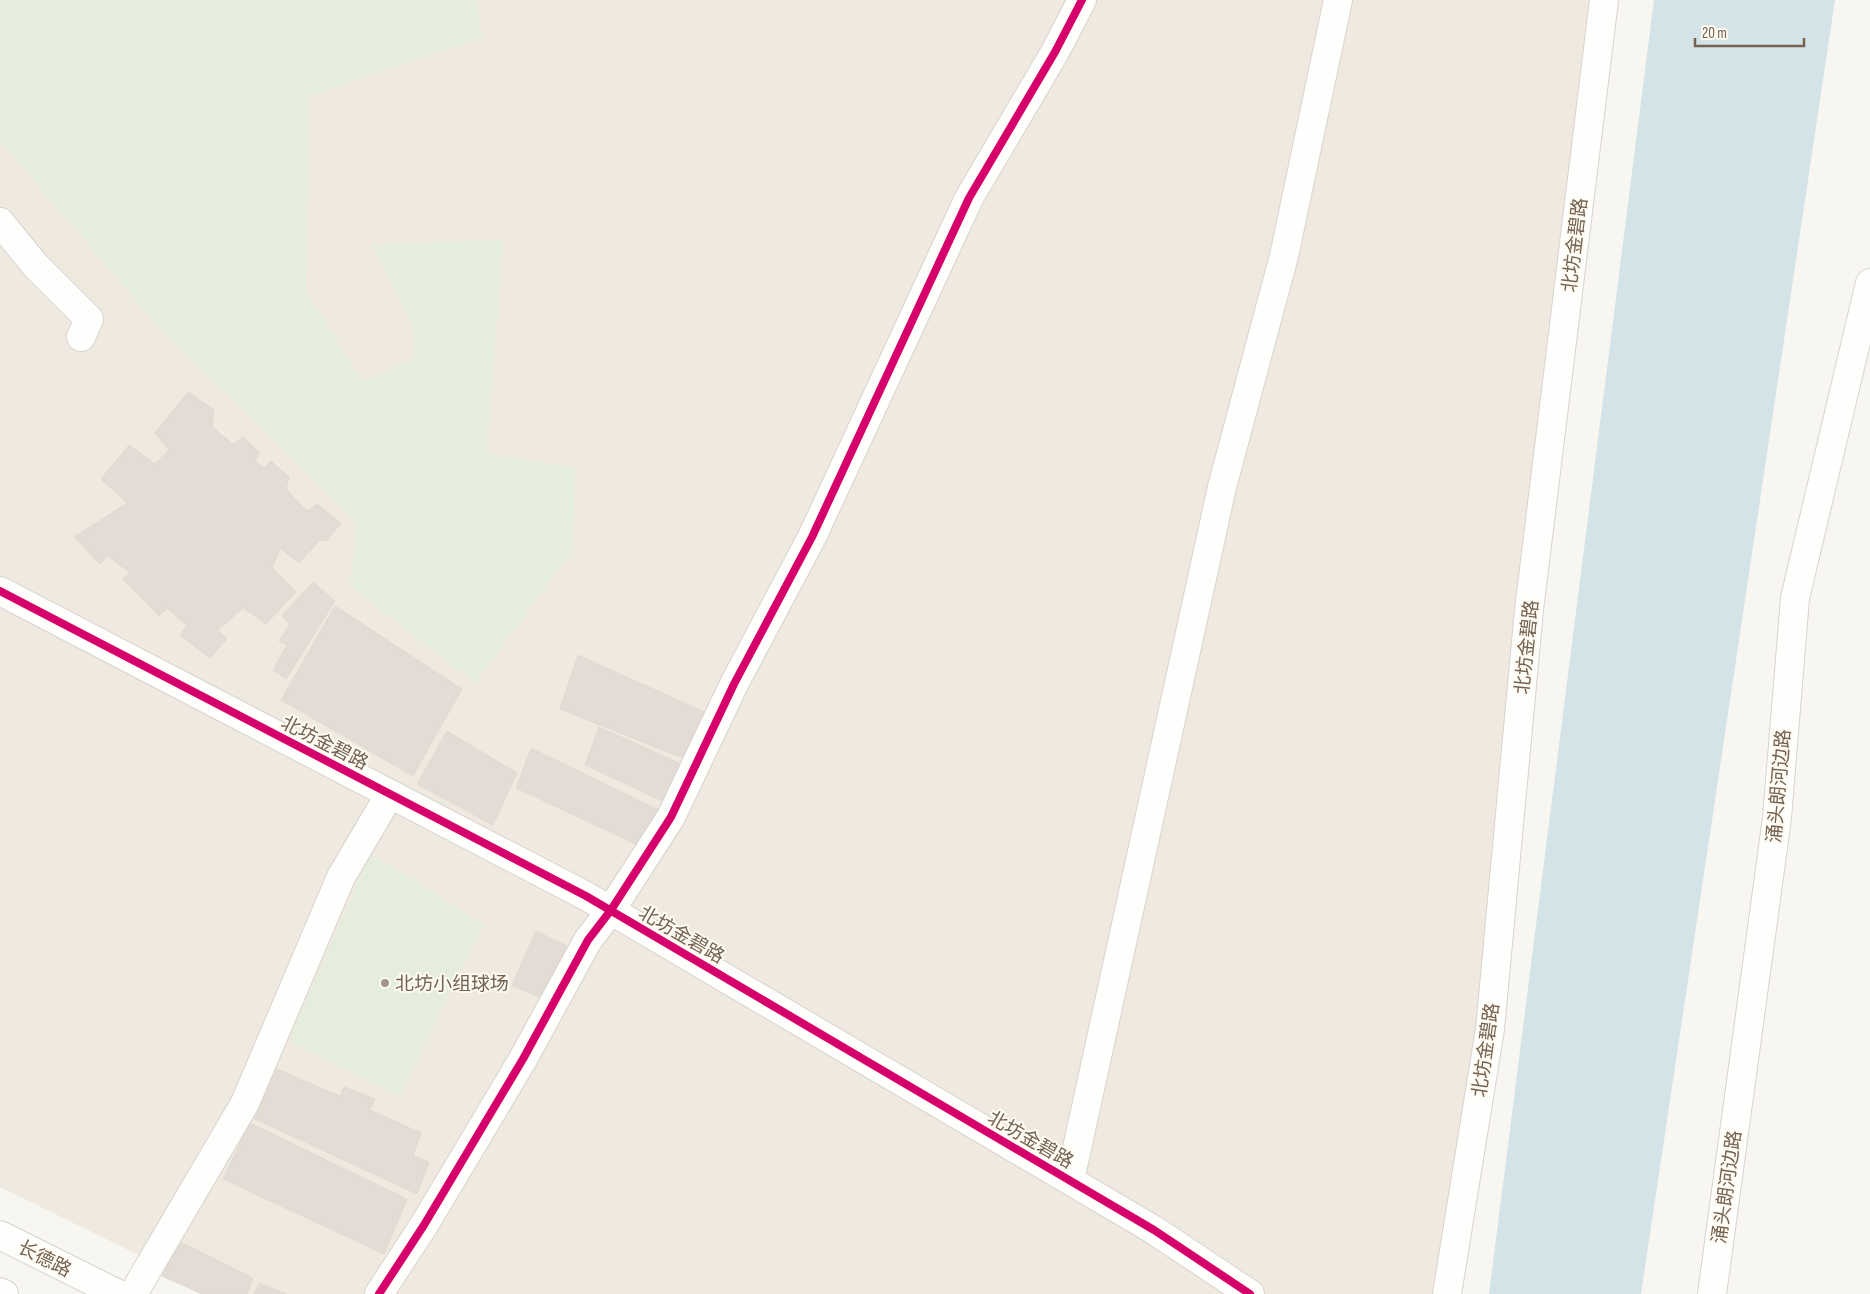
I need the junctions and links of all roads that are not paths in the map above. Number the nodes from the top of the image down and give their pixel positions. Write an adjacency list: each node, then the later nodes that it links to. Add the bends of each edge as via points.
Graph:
1 (1082, 0): 9 (street, via 969,198 812,537 734,684 671,818)
2 (1338, 0): 10 (street, via 1284,256 1216,516)
3 (1604, 0): 18 (street, 北坊金碧路, via 1529,610 1490,1029)
4 (0, 222): 6 (street, via 35,265 89,319)
5 (1870, 283): 19 (street, 涌头朗河边路, via 1794,598 1776,818)
6 (81, 337)
7 (0, 592): 8 (street, 北坊金碧路)
8 (390, 794): 9 (street, 北坊金碧路); 15 (street, via 341,877 245,1103)
9 (611, 910): 10 (street, 北坊金碧路); 16 (street, via 588,940 523,1059)
10 (1070, 1180): 17 (street, 北坊金碧路, via 1154,1230)
11 (0, 1235): 14 (street, 长德路)
12 (0, 1292): 13 (street)
13 (4, 1294)
14 (118, 1294)
15 (133, 1294)
16 (379, 1294)
17 (1250, 1294)
18 (1447, 1294)
19 (1712, 1294)

